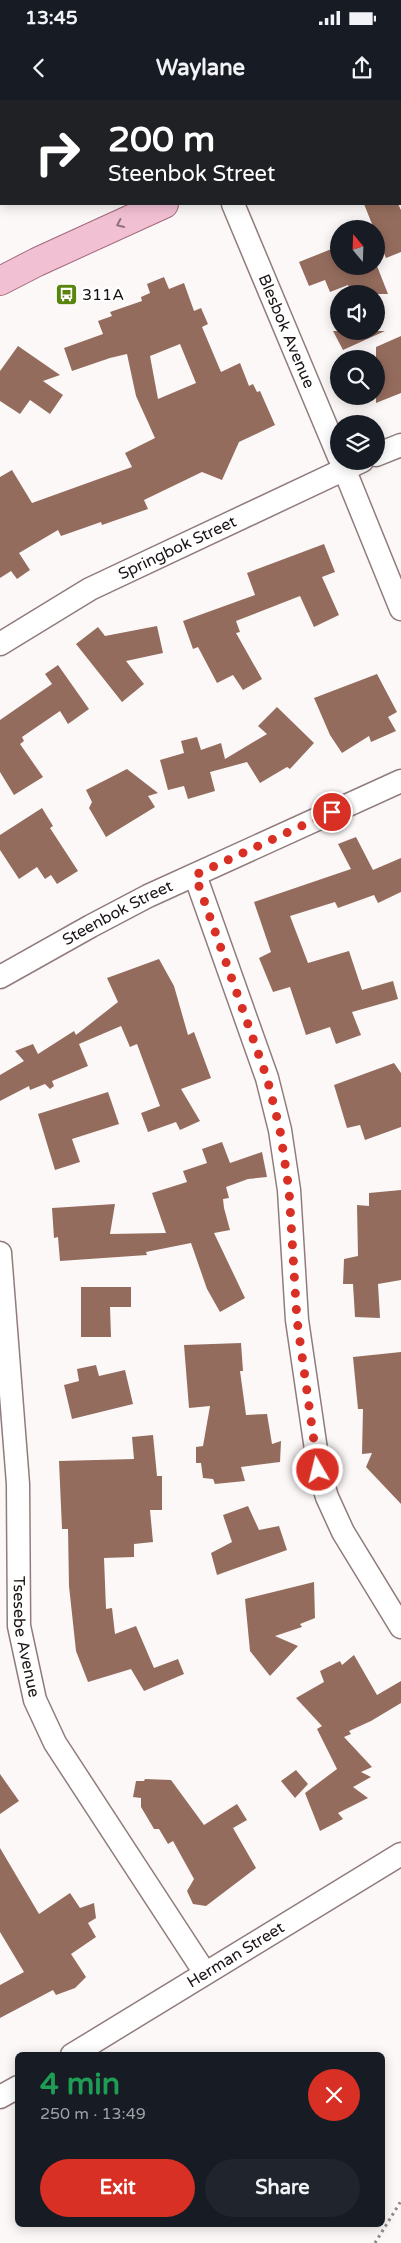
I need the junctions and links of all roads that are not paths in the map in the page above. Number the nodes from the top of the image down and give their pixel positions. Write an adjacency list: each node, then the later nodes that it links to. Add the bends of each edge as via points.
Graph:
1 (162, 205): 3 (main road, one-way to 3, via 36,262)
2 (233, 205): 4 (street, Blesbok Avenue)
3 (0, 282)
4 (330, 425)
5 (401, 445): 6 (street)
6 (385, 451)
7 (330, 470): 10 (street, Springbok Street, via 90,590)
8 (349, 470): 9 (street, Blesbok Avenue)
9 (401, 609)
10 (0, 644)
11 (401, 782): 12 (street, Steenbok Street)
12 (195, 875): 13 (street, Steenbok Street, via 90,926); 16 (street, via 267,1078 280,1130 289,1190 297,1320 318,1470 343,1532)
13 (0, 977)
14 (0, 1252): 15 (street, Tsesebe Avenue)
15 (6, 1404): 18 (street, Tsesebe Avenue, via 18,1484 19,1626 35,1700 55,1743)
16 (401, 1627)
17 (401, 1854): 18 (street, Herman Street)
18 (205, 1973): 19 (street, Herman Street)
19 (77, 2052)
20 (15, 2089): 21 (street)
21 (0, 2097)

